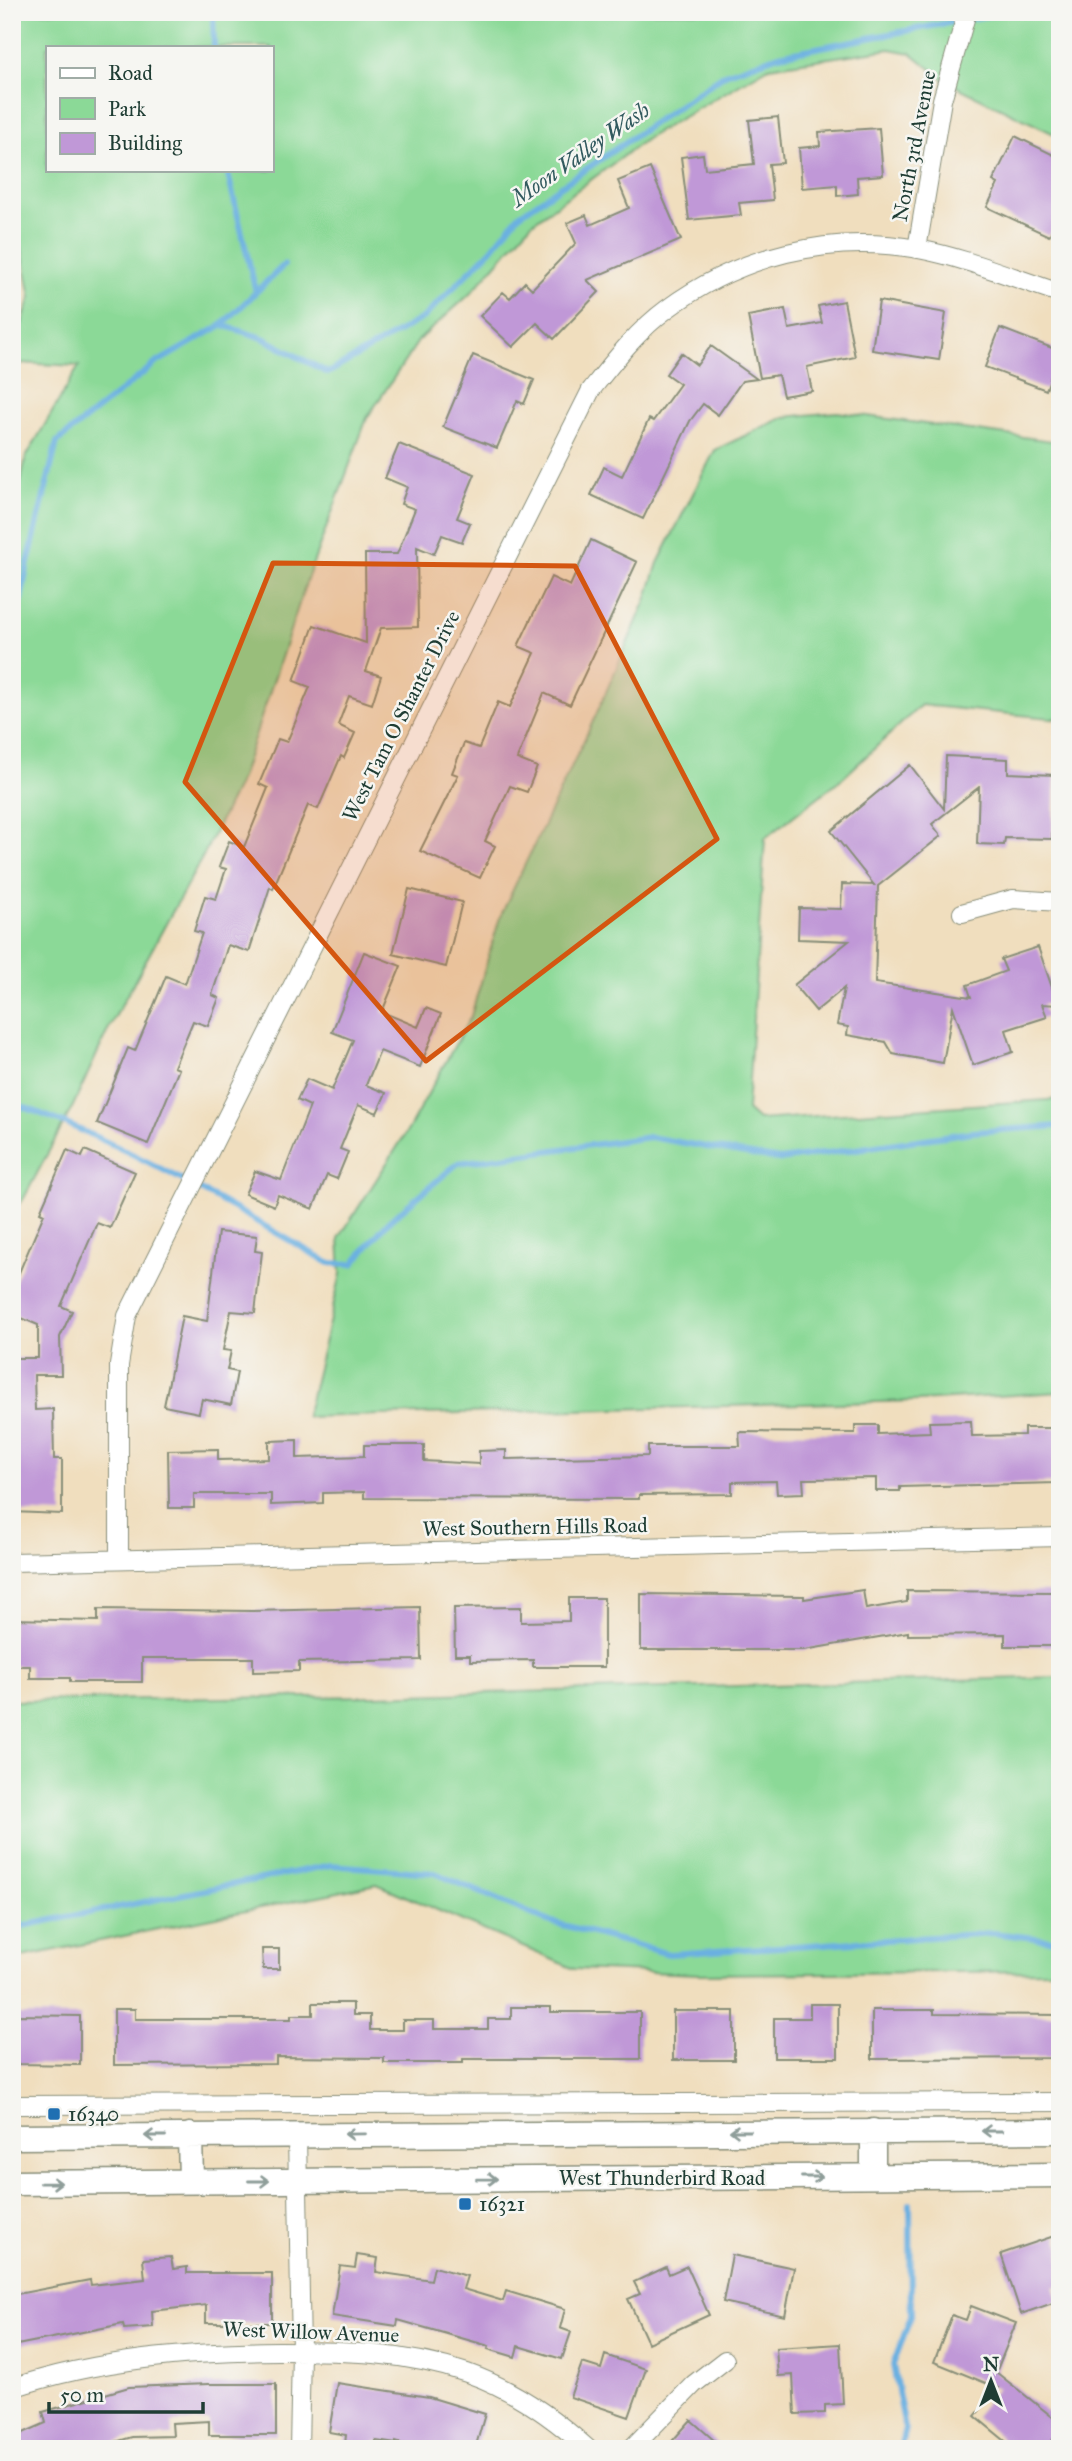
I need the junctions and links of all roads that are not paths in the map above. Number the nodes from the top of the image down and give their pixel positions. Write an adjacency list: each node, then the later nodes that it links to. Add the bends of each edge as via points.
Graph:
1 (967, 12): 2 (street, North 3rd Avenue, via 942,100)
2 (917, 249): 3 (street, West Tam O Shanter Drive); 7 (street, West Tam O Shanter Drive, via 824,246 769,255 719,275 666,310 625,348 591,390 127,1316 118,1365)
3 (1060, 293)
4 (1060, 902): 5 (street, via 1013,899)
5 (962, 913)
6 (1060, 1537): 7 (street, West Southern Hills Road)
7 (119, 1559): 8 (street, West Southern Hills Road)
8 (12, 1562)
9 (1060, 2102): 10 (street)
10 (190, 2104): 11 (street); 15 (street)
11 (12, 2105)
12 (873, 2131): 13 (main road, one-way to 12); 14 (main road, one-way to 14); 18 (main road)
13 (1060, 2131)
14 (297, 2135): 15 (main road); 20 (street)
15 (190, 2136): 16 (main road, one-way to 16); 19 (main road)
16 (12, 2137)
17 (1060, 2175): 18 (main road, West Thunderbird Road)
18 (873, 2176): 20 (main road, West Thunderbird Road, one-way to 18)
19 (191, 2181): 20 (main road, West Thunderbird Road, one-way to 20); 21 (main road, West Thunderbird Road, one-way to 19)
20 (298, 2181): 22 (street)
21 (12, 2183)
22 (301, 2351): 24 (street, West Willow Avenue, via 213,2352 119,2361); 25 (street); 26 (street, West Willow Avenue, via 394,2355 468,2374 527,2402)
23 (725, 2360): 27 (street, via 694,2384)
24 (12, 2388)
25 (299, 2449)
26 (588, 2449)
27 (631, 2449)

